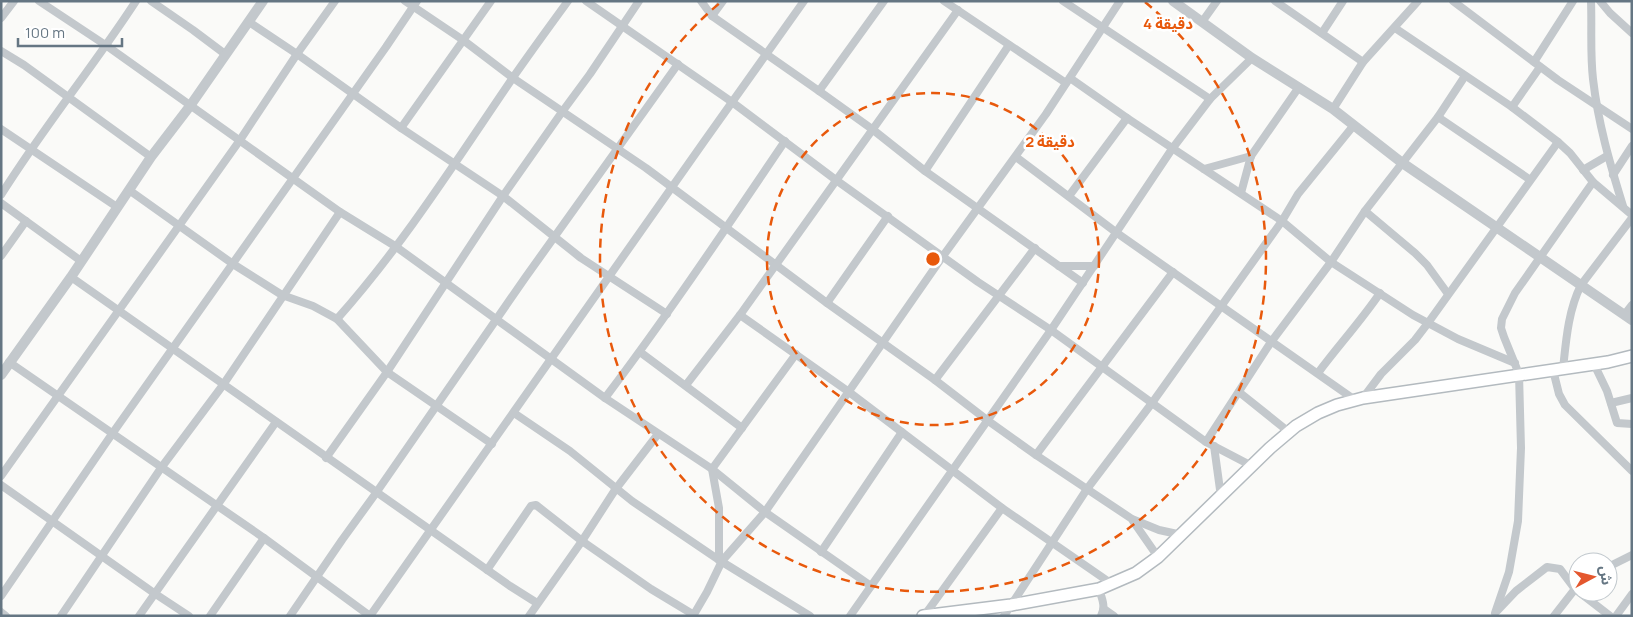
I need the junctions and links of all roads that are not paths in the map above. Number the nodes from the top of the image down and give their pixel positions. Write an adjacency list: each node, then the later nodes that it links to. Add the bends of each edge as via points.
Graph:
1 (14, 1): 31 (street)
2 (39, 1): 41 (street)
3 (136, 1): 41 (street)
4 (151, 1): 43 (street)
5 (263, 1): 32 (street)
6 (336, 1): 44 (street)
7 (405, 1): 28 (street)
8 (491, 1): 39 (street)
9 (568, 1): 51 (street)
10 (586, 1): 34 (street)
11 (639, 1): 34 (street)
12 (701, 1): 30 (street)
13 (723, 1): 30 (street)
14 (804, 1): 45 (street)
15 (884, 1): 54 (street)
16 (945, 1): 29 (street)
17 (1064, 1): 35 (street)
18 (1120, 1): 35 (street)
19 (1173, 1): 33 (street)
20 (1217, 1): 33 (street)
21 (1343, 1): 37 (street)
22 (1418, 1): 36 (street)
23 (1453, 1): 49 (street)
24 (1574, 1): 49 (street)
25 (1591, 1): 61 (street)
26 (1600, 1): 38 (street)
27 (1280, 2): 37 (street)
28 (415, 4): 39 (street); 55 (street)
29 (958, 10): 40 (street); 69 (street)
30 (712, 16): 45 (street)
31 (1, 18)
32 (249, 22): 43 (street); 44 (street)
33 (1202, 22): 46 (street)
34 (622, 26): 48 (street); 63 (street)
35 (1102, 27): 52 (street); 57 (street)
36 (1395, 28): 47 (street); 50 (street)
37 (1322, 33): 47 (street)
38 (1632, 33)
39 (462, 40): 51 (street); 67 (street)
40 (1009, 45): 52 (street); 88 (street)
41 (107, 46): 56 (street); 59 (street)
42 (1, 51): 56 (street)
43 (225, 54): 59 (street)
44 (297, 54): 55 (street); 71 (street)
45 (767, 54): 54 (street); 58 (street)
46 (1252, 58): 53 (street); 57 (street)
47 (1363, 62): 62 (street)
48 (678, 64): 58 (street); 76 (street)
49 (1537, 65): 60 (street); 61 (street)
50 (1465, 76): 60 (street); 64 (street)
51 (513, 78): 63 (street); 84 (street)
52 (1068, 81): 65 (street); 81 (street)
53 (1299, 86): 62 (street); 78 (street)
54 (819, 91): 69 (street)
55 (352, 94): 67 (street); 90 (street)
56 (68, 97): 75 (street); 80 (street)
57 (1210, 99): 77 (street)
58 (732, 102): 72 (street); 94 (street)
59 (190, 106): 71 (street); 80 (street)
60 (1512, 107): 73 (street)
61 (1597, 107): 70 (street); 79 (street)
62 (1334, 108): 66 (street)
63 (562, 112): 76 (street); 98 (street)
64 (1438, 116): 83 (street); 91 (street)
65 (1127, 118): 77 (street); 99 (street)
66 (1354, 125): 83 (street); 108 (street, via 1304,186)
67 (401, 128): 84 (street)
68 (1, 129): 75 (street)
69 (872, 129): 88 (street); 92 (street)
70 (1632, 130)
71 (240, 140): 90 (street); 110 (street)
72 (784, 141): 92 (street); 111 (street)
73 (1558, 142): 87 (street); 91 (street)
74 (1632, 146): 82 (street)
75 (31, 149): 97 (street); 102 (street)
76 (618, 149): 94 (street); 114 (street)
77 (1172, 149): 86 (street); 113 (street)
78 (1251, 156): 86 (street); 96 (street)
79 (1607, 156): 87 (street); 89 (street)
80 (151, 157): 95 (street)
81 (1016, 157): 99 (street); 103 (street)
82 (1624, 158): 85 (street); 89 (street)
83 (1401, 162): 104 (street); 112 (street)
84 (456, 164): 98 (street); 115 (street)
85 (1632, 164)
86 (1204, 169): 96 (street)
87 (1583, 170): 93 (street)
88 (925, 171): 103 (street)
89 (1613, 175): 101 (street)
90 (293, 179): 105 (street); 122 (street)
91 (1530, 179): 112 (street)
92 (836, 180): 106 (street); 123 (street)
93 (1593, 182): 101 (street); 119 (street)
94 (671, 187): 111 (street); 128 (street)
95 (129, 190): 102 (street); 110 (street)
96 (1241, 193): 108 (street)
97 (1, 195)
98 (503, 196): 114 (street); 130 (street)
99 (1069, 196): 113 (street)
100 (1, 203): 109 (street)
101 (1623, 206): 107 (street)
102 (117, 207): 120 (street)
103 (978, 208): 116 (street); 118 (street)
104 (1365, 211): 121 (street); 133 (street, via 1415,253)
105 (340, 212): 115 (street); 134 (street)
106 (888, 216): 118 (street); 136 (street)
107 (1632, 216): 131 (street)
108 (1282, 220): 121 (street); 138 (street)
109 (26, 221): 117 (street); 120 (street)
110 (178, 225): 122 (street); 139 (street)
111 (726, 228): 123 (street); 140 (street)
112 (1496, 228): 119 (street); 133 (street)
113 (1117, 233): 125 (street); 126 (street)
114 (555, 238): 128 (street); 144 (street)
115 (395, 246): 130 (street); 143 (street)
116 (1035, 248): 124 (street); 135 (street)
117 (1, 256)
118 (943, 256): 135 (street); 147 (street)
119 (1539, 257): 131 (street); 157 (street, via 1502,319 1501,328)
120 (82, 261): 127 (street)
121 (1331, 262): 132 (street); 148 (street)
122 (233, 264): 134 (street); 149 (street)
123 (776, 265): 136 (street); 141 (street)
124 (1060, 266): 125 (street); 129 (street)
125 (1094, 266): 129 (street)
126 (1173, 272): 138 (street); 156 (street)
127 (71, 277): 139 (street); 154 (street)
128 (610, 277): 140 (street); 153 (street)
129 (1083, 283): 146 (street)
130 (446, 284): 144 (street); 159 (street)
131 (1581, 285): 142 (street); 158 (street)
132 (1380, 293): 145 (street); 160 (street)
133 (1448, 294): 145 (street)
134 (282, 295): 143 (street); 163 (street)
135 (998, 296): 146 (street); 162 (street)
136 (827, 303): 147 (street)
137 (1632, 305): 142 (street)
138 (1220, 306): 148 (street); 171 (street)
139 (119, 311): 149 (street); 167 (street)
140 (667, 314): 150 (street)
141 (740, 316): 151 (street); 164 (street)
142 (1628, 317)
143 (337, 319): 159 (street)
144 (498, 319): 153 (street); 173 (street)
145 (1428, 323): 157 (street); 170 (street)
146 (1051, 330): 156 (street); 175 (street)
147 (883, 342): 162 (street); 165 (street)
148 (1271, 342): 160 (street); 166 (street)
149 (172, 350): 163 (street); 181 (street)
150 (640, 352): 164 (street); 168 (street)
151 (796, 354): 165 (street); 178 (street)
152 (1632, 356): 155 (main road)
153 (551, 360): 168 (street); 174 (street)
154 (10, 362): 161 (street); 167 (street)
155 (1594, 364): 158 (main road); 172 (street)
156 (1102, 367): 171 (street); 186 (street)
157 (1517, 368): 158 (main road); 170 (main road); 230 (street, via 1521,448 1518,521 1509,572)
158 (1558, 369): 192 (street, via 1559,394 1565,405)
159 (387, 372): 173 (street); 187 (street)
160 (1318, 373): 170 (street)
161 (1, 375)
162 (935, 380): 175 (street)
163 (223, 385): 176 (street); 189 (street)
164 (686, 385): 178 (street)
165 (850, 392): 179 (street); 201 (street)
166 (1239, 392): 180 (street); 183 (street)
167 (58, 397): 181 (street); 193 (street)
168 (605, 398): 182 (street)
169 (1632, 398): 172 (street)
170 (1360, 399): 180 (main road, via 1318,413)
171 (1152, 403): 183 (street); 196 (street)
172 (1611, 403): 177 (street, via 1617,423)
173 (436, 406): 184 (street); 197 (street)
174 (514, 413): 184 (street); 195 (street, via 570,451)
175 (987, 420): 186 (street); 191 (street)
176 (276, 422): 187 (street); 199 (street)
177 (1632, 424)
178 (742, 428): 190 (street)
179 (902, 432): 191 (street); 209 (street)
180 (1289, 432): 188 (main road)
181 (112, 434): 189 (street); 203 (street)
182 (658, 434): 190 (street); 195 (street)
183 (1206, 442): 185 (street)
184 (492, 444): 204 (street)
185 (1214, 446): 188 (street); 198 (street)
186 (1036, 455): 196 (street)
187 (326, 458): 197 (street)
188 (1252, 466): 198 (main road)
189 (161, 468): 199 (street); 211 (street)
190 (712, 470): 201 (street); 213 (street, via 719,508)
191 (953, 470): 200 (street); 219 (street)
192 (1632, 471)
193 (1, 476)
194 (1, 485): 203 (street)
195 (616, 490): 207 (street); 213 (street)
196 (1087, 490): 202 (street); 208 (street)
197 (376, 493): 204 (street); 216 (street)
198 (1221, 497): 205 (main road)
199 (217, 506): 206 (street); 221 (street)
200 (1002, 508): 208 (street); 242 (street)
201 (765, 512): 209 (street); 213 (street)
202 (1132, 519): 205 (street); 212 (street)
203 (52, 520): 211 (street); 223 (street)
204 (430, 530): 215 (street); 237 (street)
205 (1182, 535): 212 (main road)
206 (264, 538): 216 (street); 235 (street)
207 (582, 541): 215 (street, via 542,508 531,506); 226 (street); 239 (street)
208 (1051, 542): 218 (street); 227 (street)
209 (822, 552): 219 (street)
210 (1632, 555): 214 (street)
211 (102, 556): 221 (street); 232 (street)
212 (1158, 557): 218 (main road, via 1136,573)
213 (720, 560): 239 (street); 240 (street)
214 (1618, 562)
215 (487, 570): 226 (street)
216 (316, 576): 236 (street); 237 (street)
217 (1568, 578): 230 (street, via 1560,569 1547,567)
218 (1112, 584): 220 (main road)
219 (871, 586): 241 (street)
220 (1099, 589): 227 (main road); 229 (street)
221 (154, 593): 233 (street); 234 (street)
222 (1632, 594): 247 (street)
223 (1, 596)
224 (1568, 601): 245 (street)
225 (1593, 602): 246 (street)
226 (537, 603): 238 (street)
227 (1011, 605): 242 (main road); 243 (street)
228 (1, 612): 231 (street)
229 (1103, 612): 244 (street)
230 (1493, 614)
231 (6, 616)
232 (61, 616)
233 (139, 616)
234 (189, 616)
235 (210, 616)
236 (290, 616)
237 (370, 616)
238 (529, 616)
239 (694, 616)
240 (810, 616)
241 (850, 616)
242 (924, 616)
243 (1004, 616)
244 (1114, 616)
245 (1554, 616)
246 (1610, 616)
247 (1616, 616)

